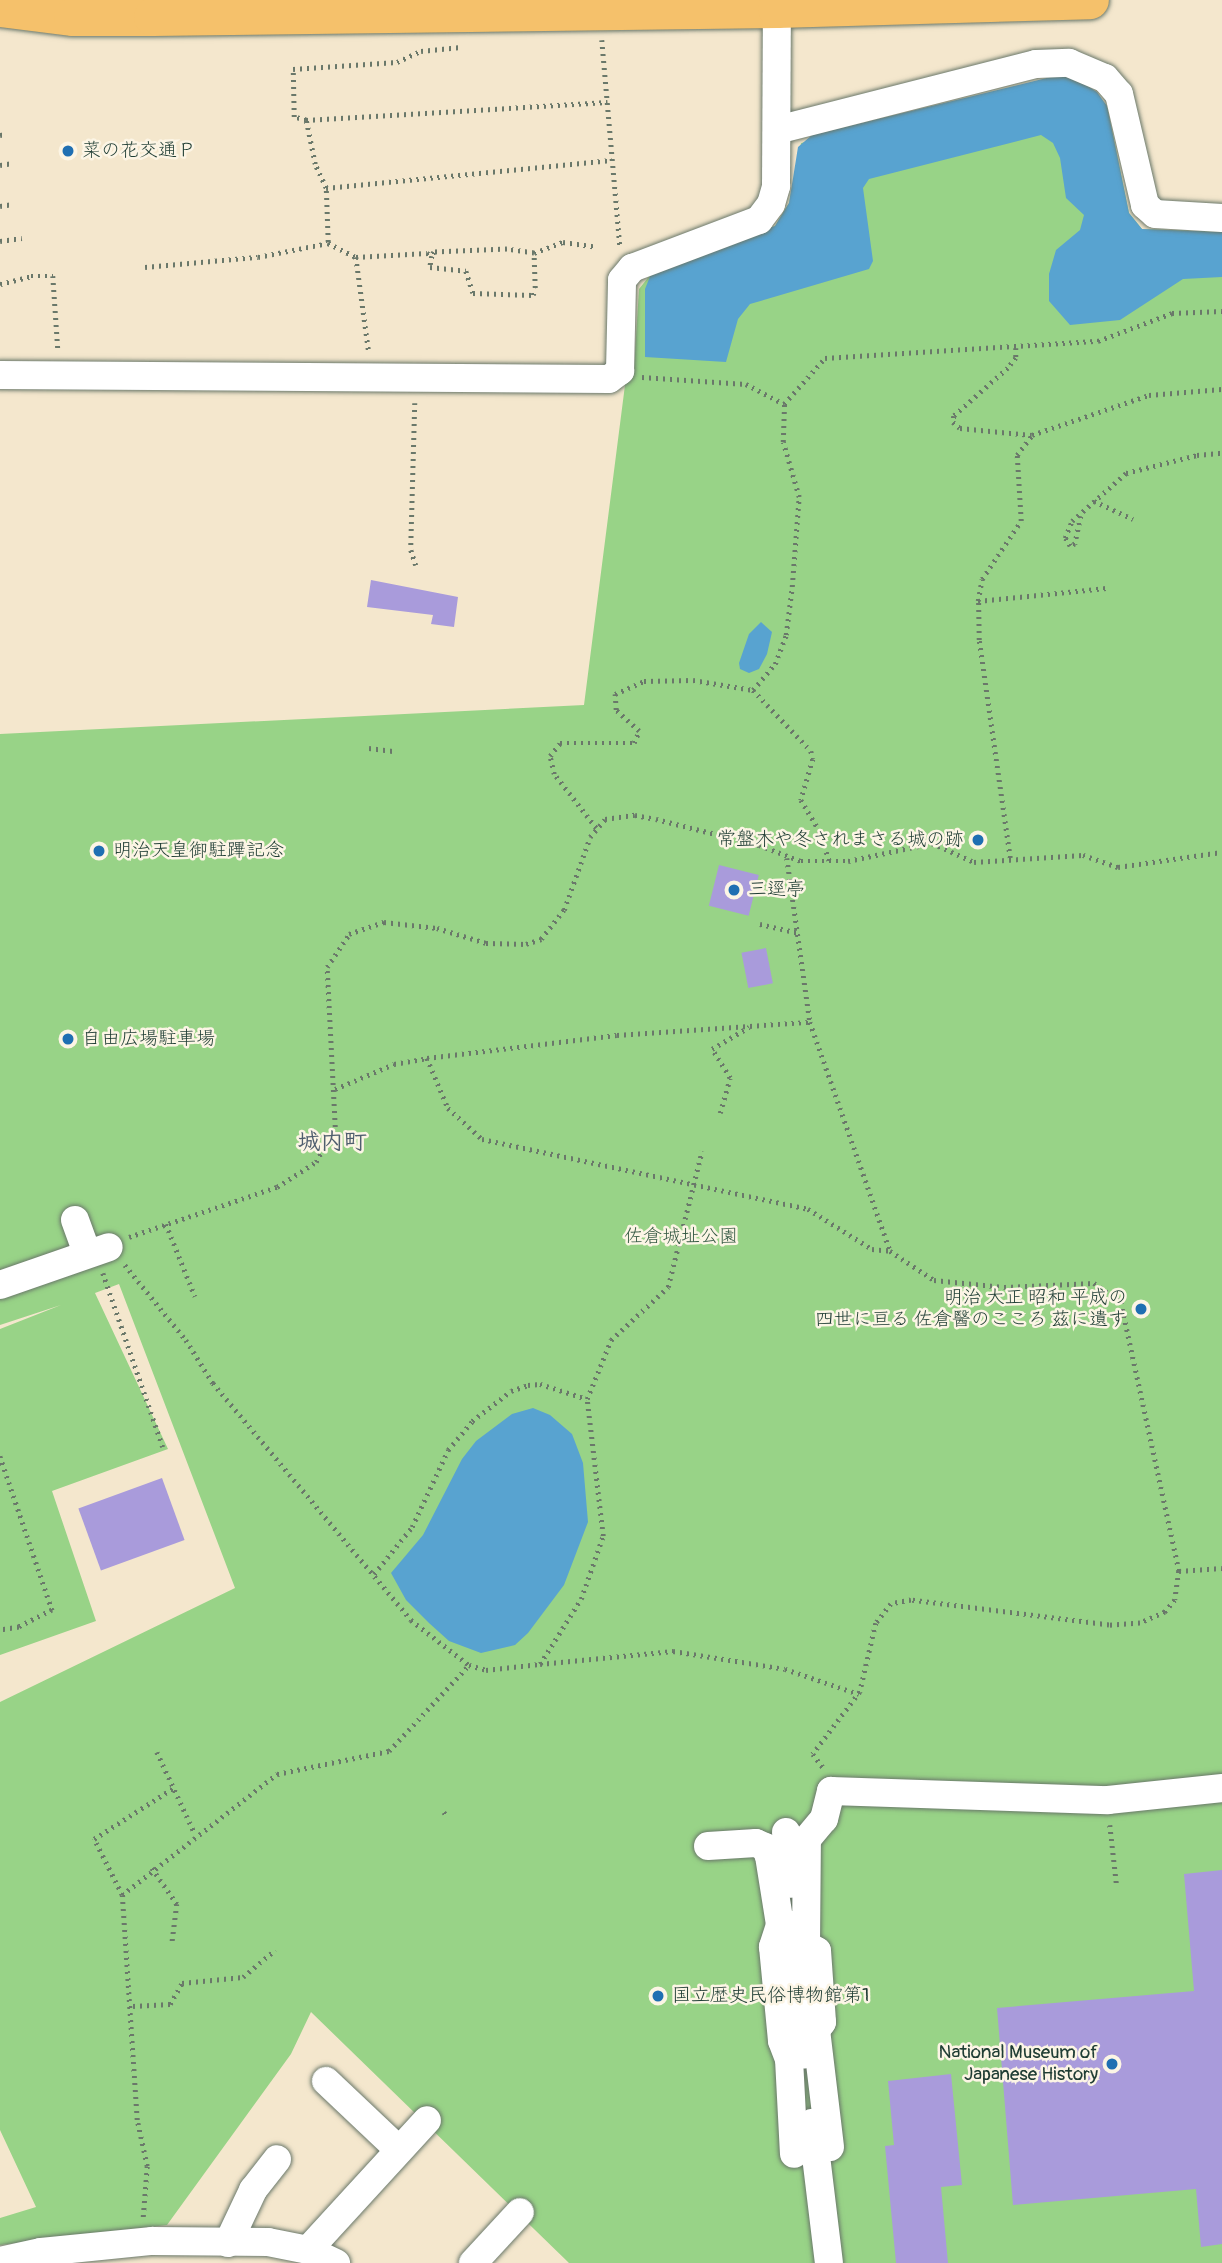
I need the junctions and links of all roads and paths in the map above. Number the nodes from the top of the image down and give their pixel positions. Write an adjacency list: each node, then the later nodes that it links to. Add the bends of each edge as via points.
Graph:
1 (1090, 0): 3 (highway)
2 (0, 8): 4 (highway, via 73,17)
3 (777, 9): 4 (highway); 8 (street)
4 (600, 11): 6 (path)
5 (461, 47): 7 (path, via 421,51 397,62 293,69 294,117)
6 (607, 102): 7 (path); 9 (path)
7 (306, 120): 12 (path, via 315,164)
8 (777, 130): 15 (street, via 1036,64 1069,64 1105,78 1119,94 1145,205 1155,215); 24 (street, via 776,186 771,204 759,220 645,260)
9 (612, 160): 12 (path); 24 (path)
10 (13, 163): 11 (path)
11 (0, 165)
12 (326, 188): 18 (path)
13 (13, 204): 14 (path)
14 (0, 206)
15 (1222, 218)
16 (22, 237): 17 (path)
17 (0, 240)
18 (328, 243): 22 (path); 23 (path, via 258,257)
19 (597, 247): 20 (path, via 563,242)
20 (534, 253): 21 (path, via 507,249 434,252); 21 (path, via 538,276 533,295 474,293 466,271 430,267)
21 (432, 256): 22 (path, via 417,251)
22 (356, 257): 31 (path)
23 (145, 267)
24 (622, 280): 28 (street)
25 (0, 285): 30 (path, via 31,276 53,276)
26 (1222, 311): 27 (path, via 1172,313 1098,341)
27 (1016, 348): 34 (path, via 825,358); 35 (path, via 1016,358 1008,368 954,416 953,422 968,430)
28 (620, 371): 32 (street, via 608,379); 34 (path, via 634,376 746,384)
29 (0, 375): 30 (street)
30 (59, 376): 31 (street)
31 (372, 378): 32 (street)
32 (415, 378): 40 (path, via 411,550)
33 (1222, 389): 35 (path, via 1149,395)
34 (784, 404): 43 (path, via 783,442 799,497 792,587 786,635 775,664)
35 (1032, 435): 42 (path, via 1017,455 1021,520 982,579)
36 (1222, 453): 37 (path, via 1126,473)
37 (1094, 501): 38 (path); 39 (path)
38 (1081, 516): 38 (path, via 1072,521 1065,538 1070,546 1075,544)
39 (1133, 519)
40 (416, 565)
41 (1106, 588): 42 (path)
42 (978, 601): 49 (path, via 979,640)
43 (753, 690): 46 (path, via 669,679 620,690 614,703 639,731 638,740 627,744 560,743 550,756 555,774); 50 (path, via 811,751 813,759 801,800 820,832)
44 (369, 748): 45 (path)
45 (395, 751)
46 (596, 828): 48 (path, via 605,819 635,815 759,845); 56 (path, via 564,910 541,939 526,944 486,943 438,928 384,922 349,934 331,956 326,979)
47 (1222, 852): 49 (path, via 1118,867 1083,856)
48 (788, 858): 50 (path); 52 (path)
49 (1010, 858): 50 (path, via 966,861 932,843)
50 (830, 862)
51 (761, 923): 52 (path)
52 (798, 933): 53 (path)
53 (810, 1022): 54 (path); 63 (path)
54 (750, 1026): 55 (path, via 617,1035); 57 (path, via 712,1049 730,1078)
55 (428, 1058): 56 (path, via 394,1064); 59 (path, via 448,1108 482,1139)
56 (335, 1088): 61 (path, via 335,1127 316,1162 277,1186)
57 (720, 1114)
58 (702, 1151): 59 (path)
59 (691, 1186): 63 (path, via 808,1209 872,1249); 66 (path, via 668,1287 611,1340)
60 (75, 1220): 62 (street)
61 (166, 1224): 62 (path); 65 (path)
62 (97, 1250): 64 (street); 67 (path); 71 (path, via 178,1330 247,1424)
63 (890, 1251): 70 (path, via 934,1280 1004,1287 1094,1283 1121,1302)
64 (0, 1285)
65 (195, 1296)
66 (587, 1399): 71 (path, via 540,1384 528,1385 511,1391 472,1421 448,1450 405,1538); 73 (path, via 601,1546 581,1599)
67 (163, 1447)
68 (0, 1456): 72 (path, via 52,1611 19,1627)
69 (1222, 1568): 70 (path)
70 (1179, 1571): 75 (path, via 1175,1600 1165,1612 1140,1623 1110,1625 923,1601 891,1604 876,1623)
71 (374, 1574): 74 (path, via 411,1620)
72 (0, 1630)
73 (540, 1664): 74 (path, via 486,1670); 75 (path, via 673,1651 785,1669)
74 (469, 1665): 82 (path, via 389,1751 286,1769)
75 (859, 1694): 79 (path, via 813,1754 823,1765)
76 (157, 1752): 77 (path)
77 (173, 1788): 82 (path); 86 (path, via 94,1839)
78 (1222, 1788): 80 (street)
79 (831, 1791): 80 (street); 92 (street, via 824,1819 807,1839 806,1945 817,1951 819,1963 822,2022 816,2030)
80 (1108, 1800): 85 (path)
81 (786, 1832): 104 (street, via 805,2063)
82 (195, 1834): 84 (path)
83 (708, 1846): 94 (street, via 756,1843 765,1847 769,1856 780,1925 772,1947 782,2041 789,2059)
84 (152, 1868): 86 (path); 87 (path, via 177,1904)
85 (1117, 1887)
86 (122, 1895): 89 (path)
87 (172, 1944)
88 (275, 1950): 89 (path, via 243,1977 182,1983 170,2004)
89 (133, 2006): 98 (path, via 137,2120 147,2166)
90 (326, 2081): 93 (street)
91 (427, 2120): 93 (street)
92 (830, 2147)
93 (399, 2150): 99 (street)
94 (794, 2154)
95 (277, 2159): 97 (street, via 253,2190)
96 (520, 2212): 103 (street)
97 (228, 2243): 98 (street); 99 (street, via 268,2242)
98 (150, 2249): 100 (street)
99 (308, 2250): 102 (street)
100 (43, 2257): 101 (street)
101 (0, 2261)
102 (336, 2263)
103 (473, 2263)
104 (829, 2263)

